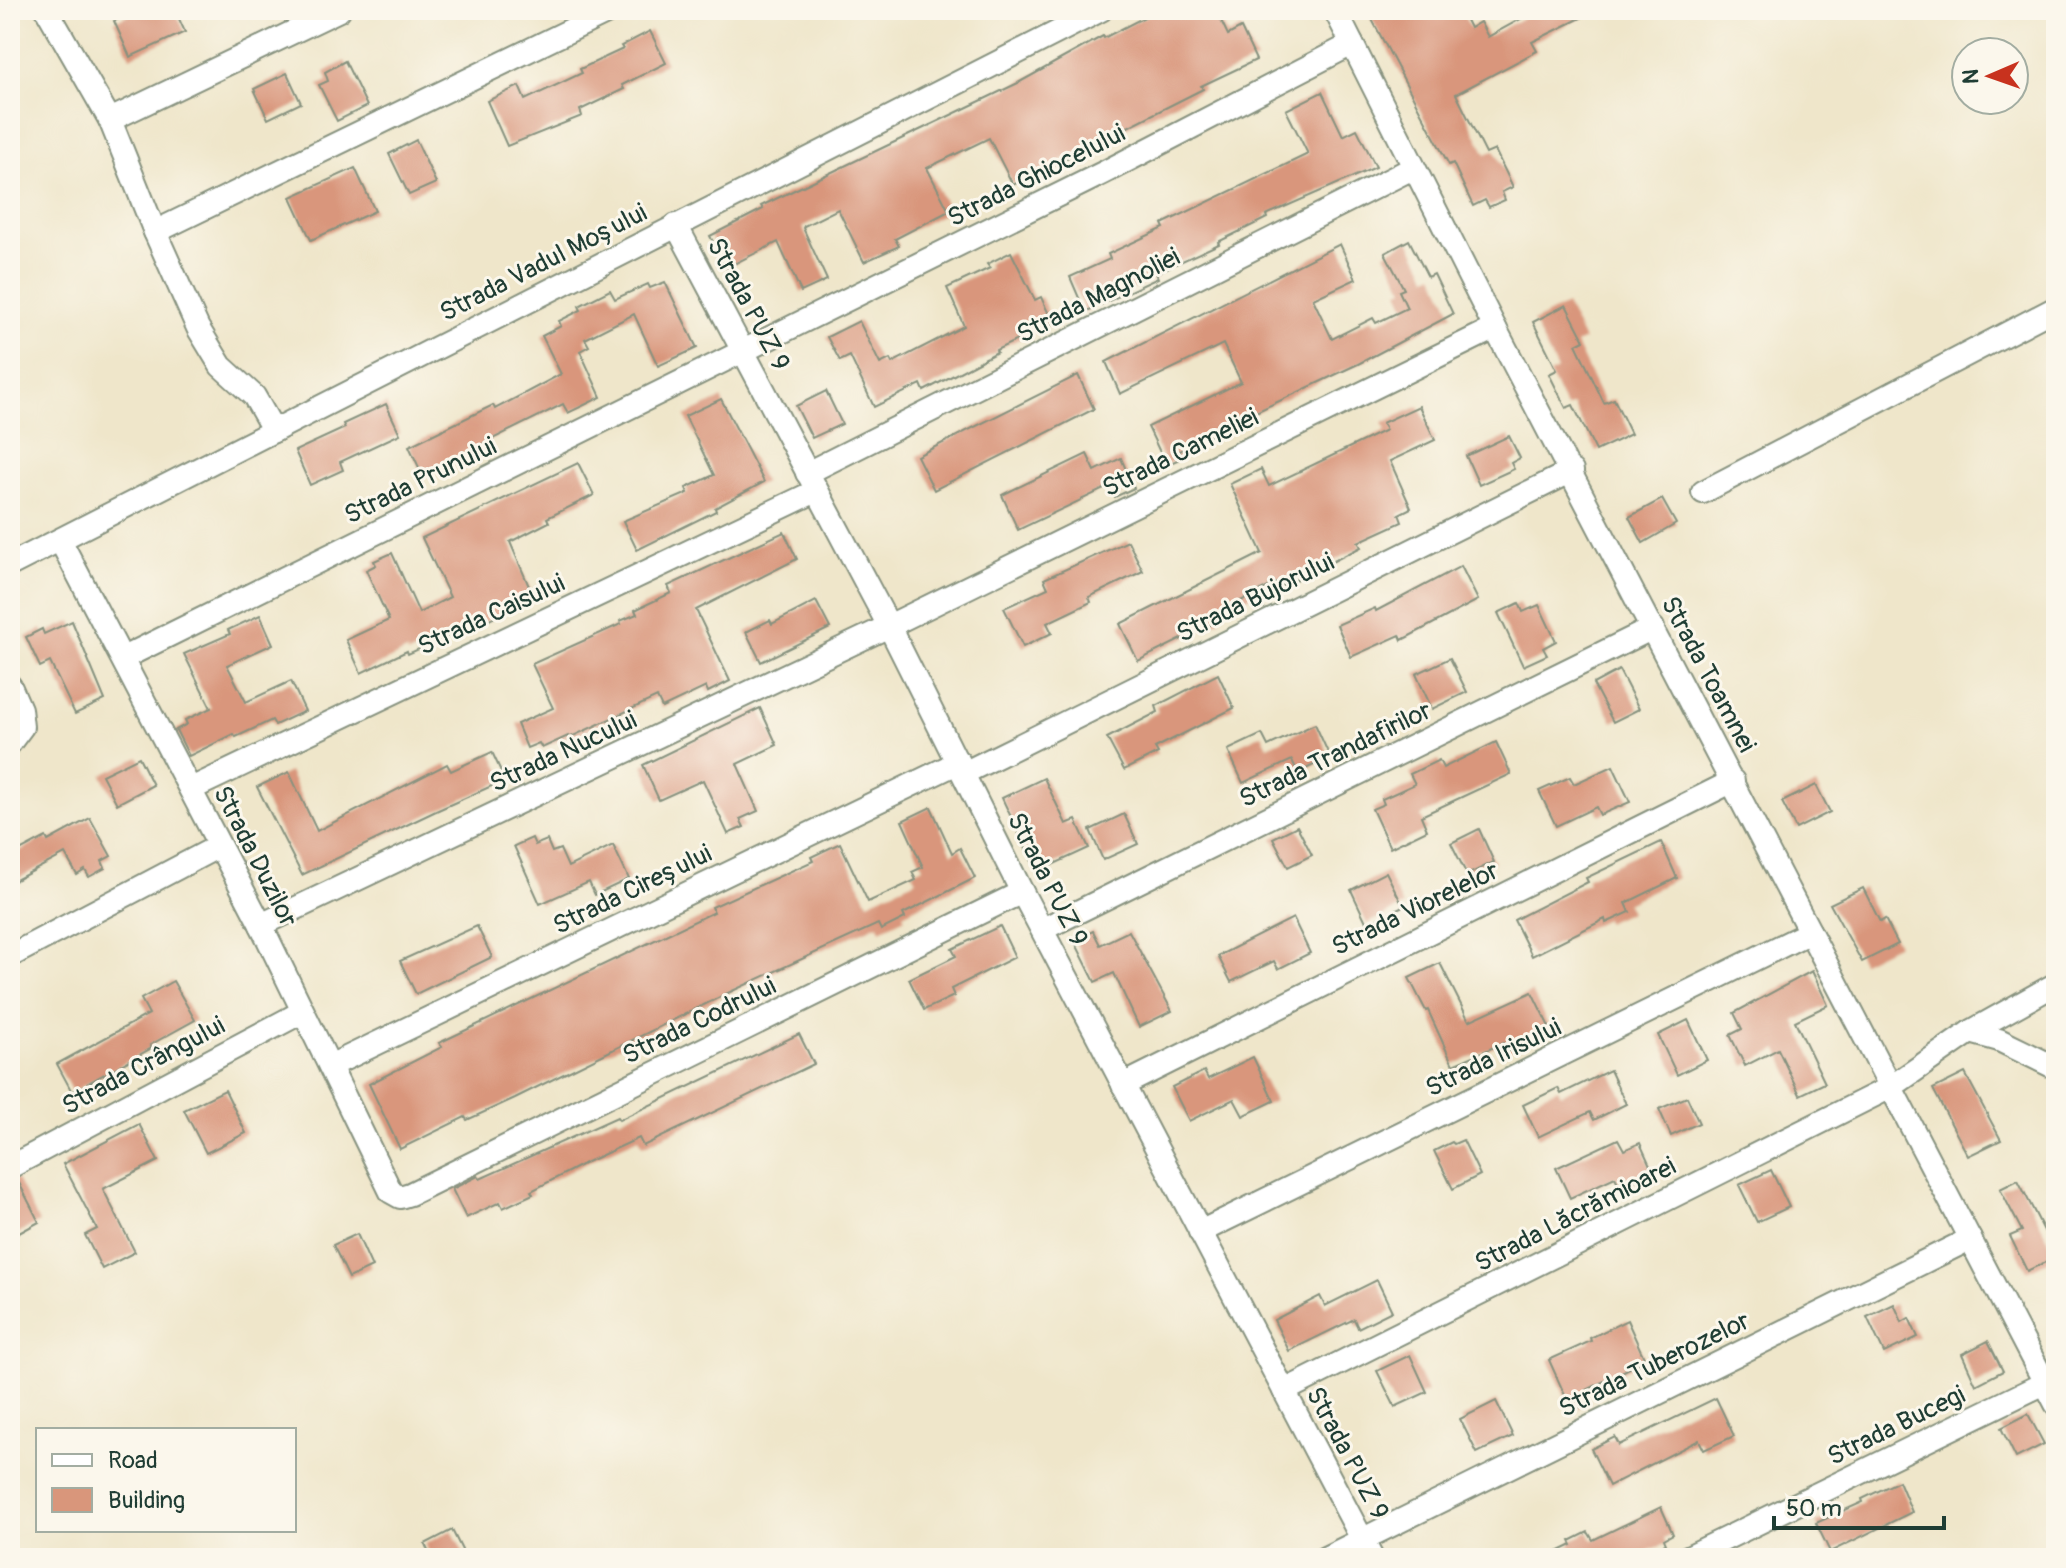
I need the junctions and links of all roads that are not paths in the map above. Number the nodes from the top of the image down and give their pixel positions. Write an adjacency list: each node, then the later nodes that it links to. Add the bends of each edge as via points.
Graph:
1 (47, 10): 7 (street)
2 (339, 10): 7 (street)
3 (612, 10): 10 (street)
4 (1101, 10): 9 (street, Strada Vadul Moșului)
5 (1335, 10): 6 (street, Strada Toamnei)
6 (1352, 44): 8 (street, Strada Toamnei); 13 (street, Strada Ghiocelului)
7 (110, 120): 10 (street)
8 (1413, 168): 12 (street, Strada Toamnei); 16 (street, Strada Magnoliei)
9 (676, 225): 13 (street, Strada PUZ 9); 14 (street, Strada Vadul Moșului)
10 (155, 232): 14 (street, via 221,366 254,396)
11 (2056, 308): 17 (street)
12 (1495, 328): 15 (street, Strada Toamnei); 20 (street, Strada Cameliei)
13 (743, 353): 16 (street, Strada PUZ 9); 22 (street, Strada Prunului)
14 (274, 431): 18 (street, Strada Vadul Moșului)
15 (1572, 471): 21 (street, Strada Toamnei); 25 (street, Strada Bujorului)
16 (812, 482): 20 (street, Strada PUZ 9); 27 (street, Strada Caisului)
17 (1703, 492)
18 (60, 540): 19 (street, Strada Vadul Moșului); 22 (street, Strada Duzilor)
19 (10, 565)
20 (889, 626): 25 (street, Strada PUZ 9); 30 (street, Strada Nucului)
21 (1653, 628): 26 (street, Strada Toamnei); 31 (street, Strada Trandafirilor)
22 (123, 658): 27 (street, Strada Duzilor)
23 (10, 686): 24 (street, via 22,727)
24 (10, 743)
25 (961, 768): 29 (street, Strada PUZ 9); 37 (street, Strada Cireșului)
26 (1733, 781): 32 (street, Strada Toamnei); 39 (street, Strada Viorelelor)
27 (191, 789): 28 (street, Strada Duzilor)
28 (219, 846): 30 (street, Strada Duzilor); 33 (street)
29 (1022, 892): 31 (street, Strada PUZ 9); 42 (street, Strada Codrului)
30 (261, 925): 35 (street, Strada Duzilor)
31 (1043, 929): 39 (street, Strada PUZ 9)
32 (1810, 932): 40 (street, Strada Toamnei); 43 (street, Strada Irisului)
33 (10, 956)
34 (2056, 984): 36 (street, Strada Lăcrămioarei)
35 (302, 1012): 37 (street, Strada Duzilor); 41 (street, Strada Crângului)
36 (1970, 1032): 38 (street); 40 (street, Strada Lăcrămioarei)
37 (330, 1066): 42 (street, Strada Duzilor, via 391,1192)
38 (2056, 1068)
39 (1123, 1085): 43 (street, Strada PUZ 9)
40 (1891, 1087): 44 (street, Strada Toamnei); 46 (street, Strada Lăcrămioarei)
41 (10, 1167)
42 (400, 1197)
43 (1200, 1232): 46 (street, Strada PUZ 9)
44 (1970, 1239): 45 (street, Strada Toamnei); 48 (street, Strada Tuberozelor)
45 (2045, 1375): 47 (street, Strada Toamnei); 50 (street, Strada Bucegi)
46 (1284, 1391): 48 (street, Strada PUZ 9)
47 (2056, 1404)
48 (1367, 1548): 49 (street, Strada Tuberozelor)
49 (1325, 1558)
50 (1686, 1558)

